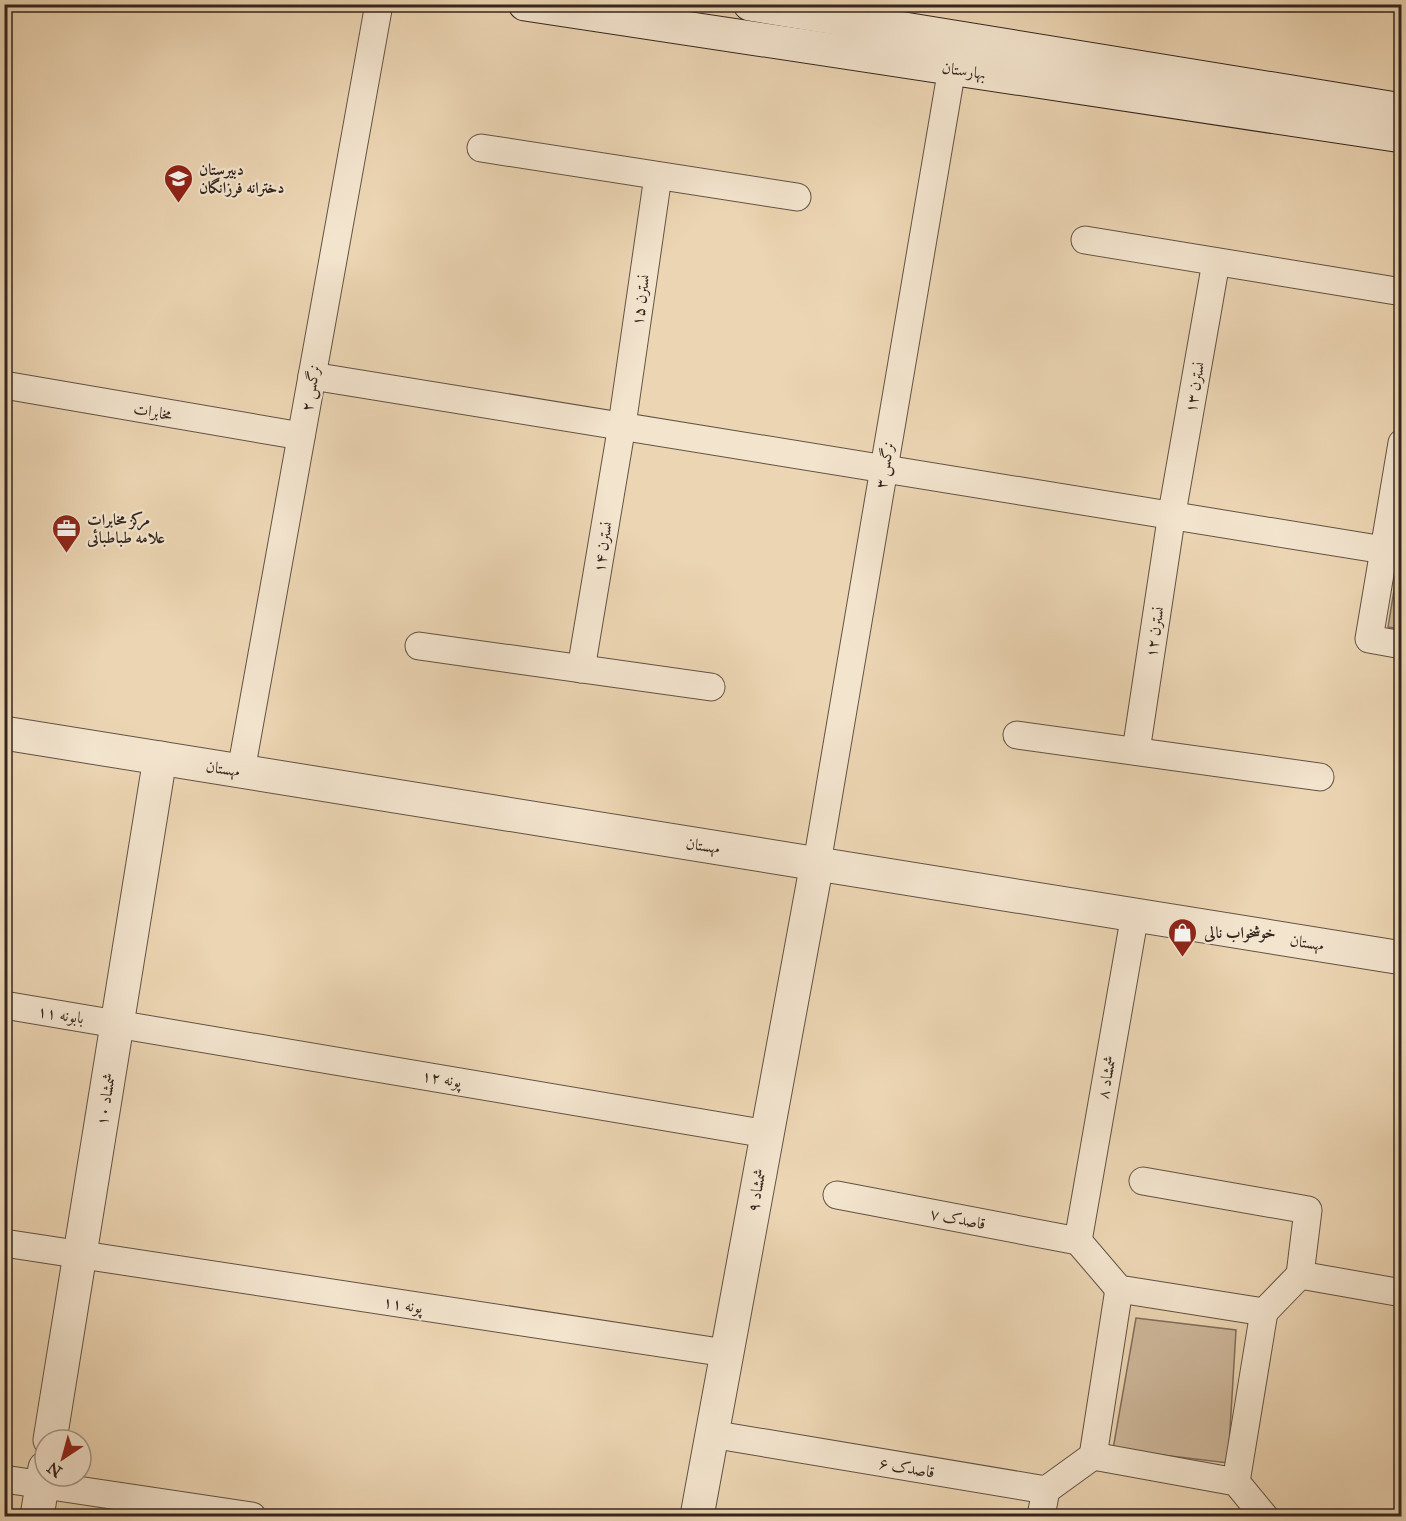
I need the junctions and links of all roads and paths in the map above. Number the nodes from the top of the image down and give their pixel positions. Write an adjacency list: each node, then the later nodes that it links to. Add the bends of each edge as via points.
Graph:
1 (379, 4): 13 (street, نرگس ۲)
2 (525, 4): 4 (street, بهارستان)
3 (750, 4): 5 (street, بهارستان)
4 (952, 68): 6 (street, بهارستان); 18 (street, نرگس ۳)
5 (1401, 110)
6 (1401, 136)
7 (481, 148): 8 (street)
8 (658, 176): 9 (street); 15 (street, نسترن ۱۵)
9 (797, 197)
10 (1085, 240): 11 (street)
11 (1216, 262): 12 (street); 19 (street, نسترن ۱۳)
12 (1396, 291)
13 (312, 376): 15 (street); 16 (street, نرگس ۲)
14 (4, 385): 16 (street, مخابرات)
15 (622, 425): 18 (street); 23 (street, نسترن ۱۴)
16 (301, 436): 29 (street, نرگس ۲)
17 (1401, 443): 20 (street)
18 (884, 467): 19 (street); 31 (street, نرگس ۳)
19 (1172, 513): 20 (street); 27 (street, نسترن ۱۲)
20 (1384, 550): 21 (street, via 1369,639)
21 (1401, 645)
22 (419, 646): 23 (street)
23 (581, 669): 24 (street)
24 (711, 687)
25 (4, 733): 28 (street, مهستان)
26 (1017, 735): 27 (street)
27 (1136, 751): 30 (street)
28 (160, 758): 29 (street, مهستان); 35 (street, شمشاد ۱۰)
29 (241, 771): 31 (street, مهستان)
30 (1320, 777)
31 (817, 863): 32 (street, مهستان); 36 (street, شمشاد ۹)
32 (1135, 914): 33 (street, مهستان); 39 (street, شمشاد ۸)
33 (1401, 958)
34 (4, 1005): 35 (street, بابونه ۱۱)
35 (117, 1023): 36 (street, پونه ۱۲); 41 (street, شمشاد ۱۰)
36 (767, 1134): 46 (street, شمشاد ۹)
37 (1143, 1181): 42 (street, via 1308,1210)
38 (837, 1195): 39 (street, قاصدک ۷)
39 (1078, 1241): 43 (street)
40 (4, 1243): 41 (street, پونه ۱۱)
41 (80, 1255): 46 (street, پونه ۱۱); 47 (street, شمشاد ۱۰)
42 (1300, 1275): 44 (street); 45 (street)
43 (1119, 1288): 45 (street); 49 (street)
44 (1401, 1293)
45 (1264, 1311): 52 (street)
46 (726, 1353): 48 (street, شمشاد ۹)
47 (52, 1428)
48 (711, 1434): 55 (street, قاصدک ۶); 58 (street, شمشاد ۹)
49 (1093, 1456): 52 (street); 55 (street)
50 (33, 1477): 51 (street)
51 (4, 1479)
52 (1236, 1482): 60 (street)
53 (93, 1485): 57 (street)
54 (42, 1488): 56 (street)
55 (1046, 1490): 59 (street)
56 (37, 1516)
57 (252, 1516)
58 (697, 1516)
59 (1041, 1516)
60 (1264, 1516)

